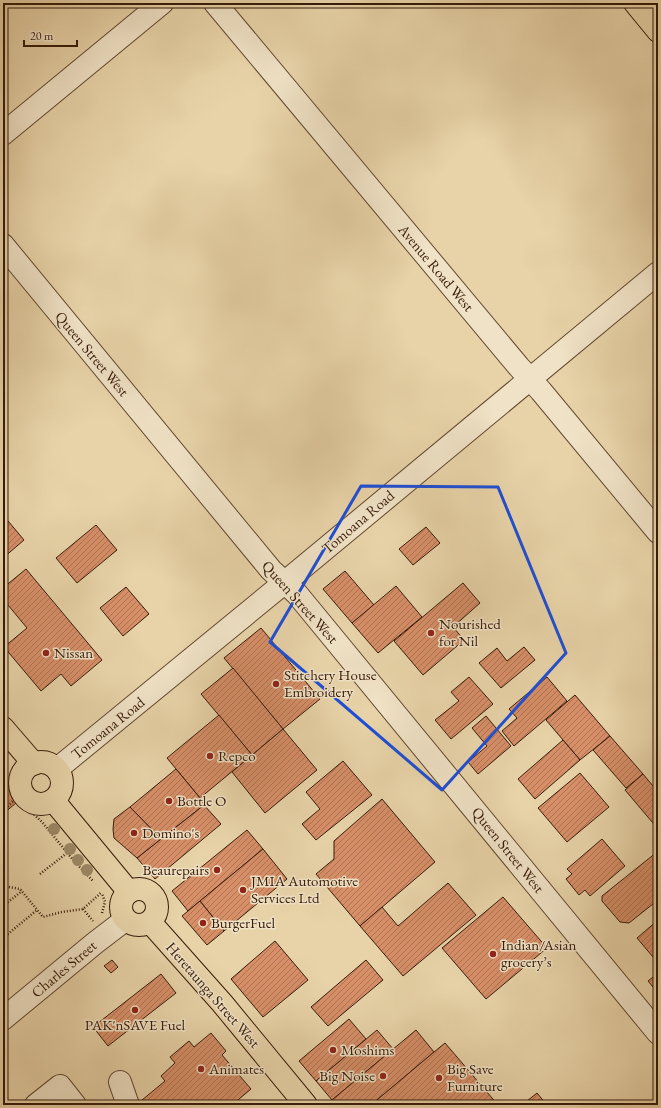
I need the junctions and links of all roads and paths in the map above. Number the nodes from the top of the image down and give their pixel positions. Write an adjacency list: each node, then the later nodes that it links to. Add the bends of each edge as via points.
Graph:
1 (162, 3): 5 (street)
2 (215, 3): 8 (street, Avenue Road West)
3 (635, 3): 4 (main road)
4 (658, 31)
5 (3, 134)
6 (3, 245): 10 (street, Queen Street West, via 267,566)
7 (658, 273): 8 (street, Tomoana Road)
8 (530, 379): 9 (street, Avenue Road West); 10 (street, Tomoana Road)
9 (658, 532)
10 (284, 583): 14 (street, Tomoana Road); 36 (street, Queen Street West, via 301,598)
11 (3, 728): 13 (main road)
12 (3, 744): 13 (main road)
13 (30, 766): 14 (main road, via 40,762 52,765); 15 (main road, via 22,777)
14 (56, 769): 16 (main road, via 61,777 62,787)
15 (21, 794): 16 (main road, via 33,802 42,804); 17 (path); 18 (path, via 29,810)
16 (53, 800): 25 (main road)
17 (3, 810)
18 (67, 853): 19 (path); 20 (path)
19 (40, 874)
20 (96, 885)
21 (3, 886): 23 (path)
22 (99, 889): 24 (path)
23 (22, 891): 26 (path); 28 (path)
24 (102, 892): 27 (path); 29 (path, via 105,902)
25 (129, 892): 31 (main road, via 120,905); 32 (main road, via 142,889 153,895 157,912)
26 (3, 906)
27 (83, 909): 28 (path, via 43,917); 30 (path, via 93,923)
28 (37, 910): 33 (path)
29 (102, 914)
30 (98, 918)
31 (125, 920): 32 (main road, via 140,926); 34 (street, Charles Street)
32 (150, 922): 42 (main road, Heretaunga Street West, via 222,1002)
33 (3, 938)
34 (3, 1019)
35 (3, 1029): 37 (street)
36 (658, 1033)
37 (3, 1036)
38 (120, 1082): 41 (street)
39 (36, 1105): 40 (street, via 60,1086)
40 (75, 1105)
41 (128, 1105)
42 (306, 1105)

